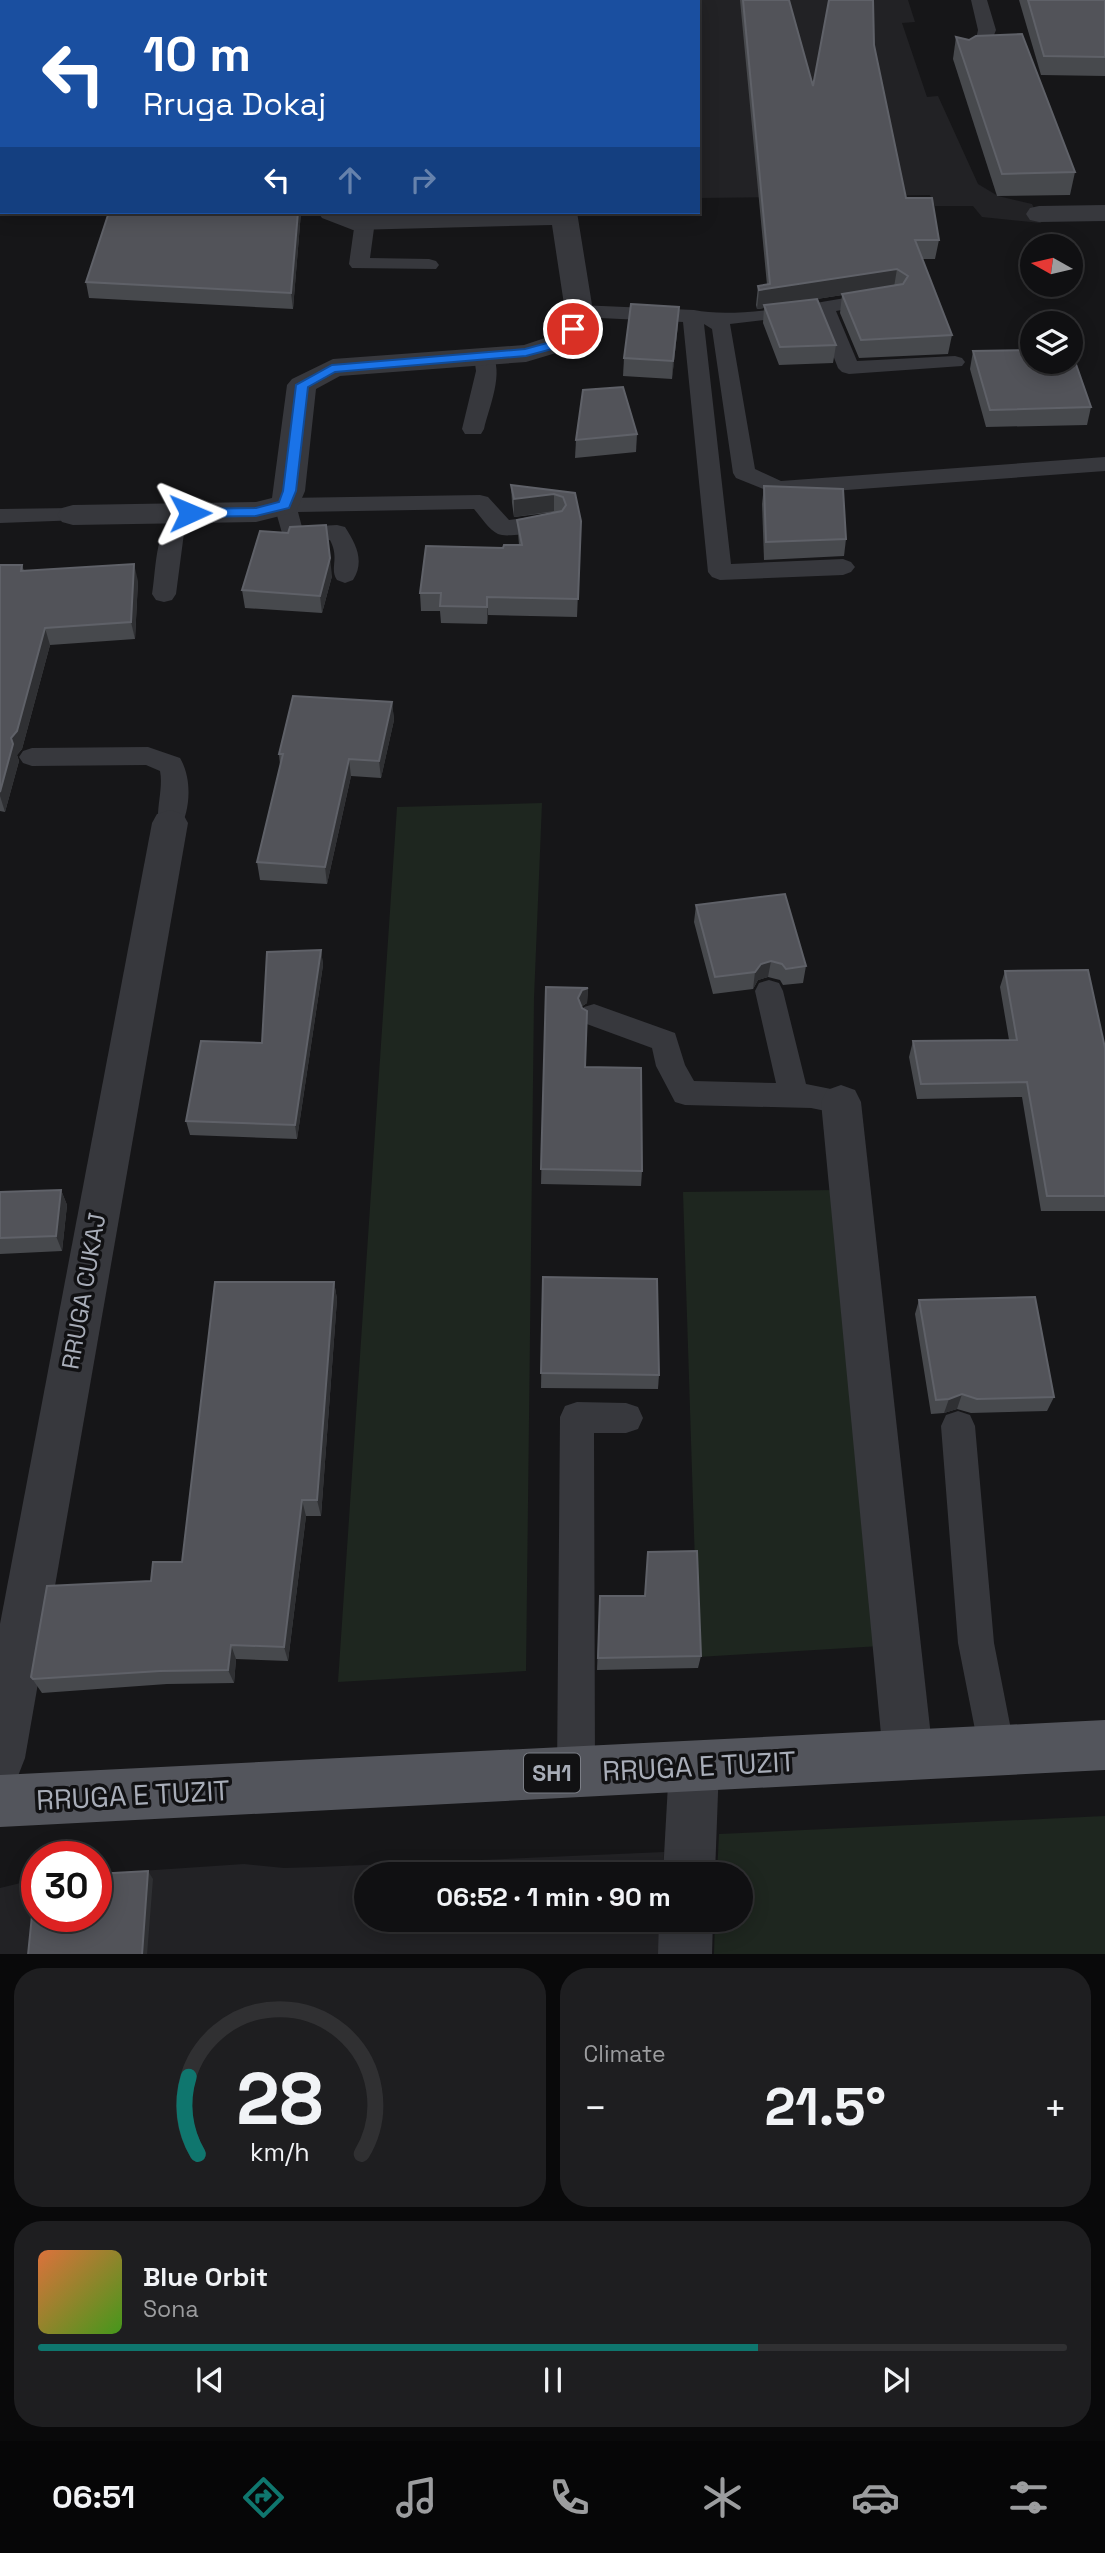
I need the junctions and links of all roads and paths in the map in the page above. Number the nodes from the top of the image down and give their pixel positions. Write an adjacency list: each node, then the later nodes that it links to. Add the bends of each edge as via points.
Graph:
1 (979, 0): 2 (lane, via 987,30 984,41)
2 (964, 54)
3 (1105, 213): 5 (street)
4 (335, 214): 7 (street, via 352,222)
5 (1039, 214)
6 (564, 215): 7 (street); 11 (street)
7 (365, 221): 8 (lane, via 359,264)
8 (429, 265)
9 (892, 296): 10 (lane)
10 (824, 307): 12 (lane); 14 (lane, via 849,368)
11 (579, 311): 12 (lane); 13 (street, via 566,341 526,353)
12 (710, 321): 16 (lane, via 744,473 778,488); 22 (lane, via 692,331 720,572)
13 (484, 356): 15 (lane, via 487,371); 17 (street, via 332,368 302,385)
14 (955, 362)
15 (472, 429)
16 (1105, 464)
17 (285, 505): 18 (street, via 256,512); 21 (lane, via 480,502 504,527); 23 (lane, via 292,535 337,532 348,552)
18 (190, 513): 19 (street); 24 (lane, via 173,531)
19 (73, 515): 20 (lane)
20 (0, 516)
21 (553, 521)
22 (843, 567)
23 (345, 575)
24 (164, 594)
25 (32, 757): 26 (lane, via 148,756 171,765 176,785)
26 (170, 823): 36 (street, RRUGA CUKAJ)
27 (769, 991): 29 (lane)
28 (594, 1015): 29 (lane, via 665,1041 685,1093)
29 (794, 1096): 30 (lane)
30 (841, 1102): 35 (street)
31 (626, 1418): 38 (lane, via 576,1418)
32 (958, 1426): 34 (lane, via 976,1643)
33 (1105, 1745): 34 (main road, RRUGA E TUZIT / SH1)
34 (997, 1750): 35 (main road, RRUGA E TUZIT / SH1)
35 (908, 1755): 37 (main road, RRUGA E TUZIT / SH1)
36 (0, 1758)
37 (694, 1766): 38 (main road, RRUGA E TUZIT / SH1); 40 (street)
38 (576, 1772): 39 (main road, RRUGA E TUZIT / SH1)
39 (0, 1801)
40 (690, 1862)
41 (686, 1932): 42 (street)
42 (685, 1954)

